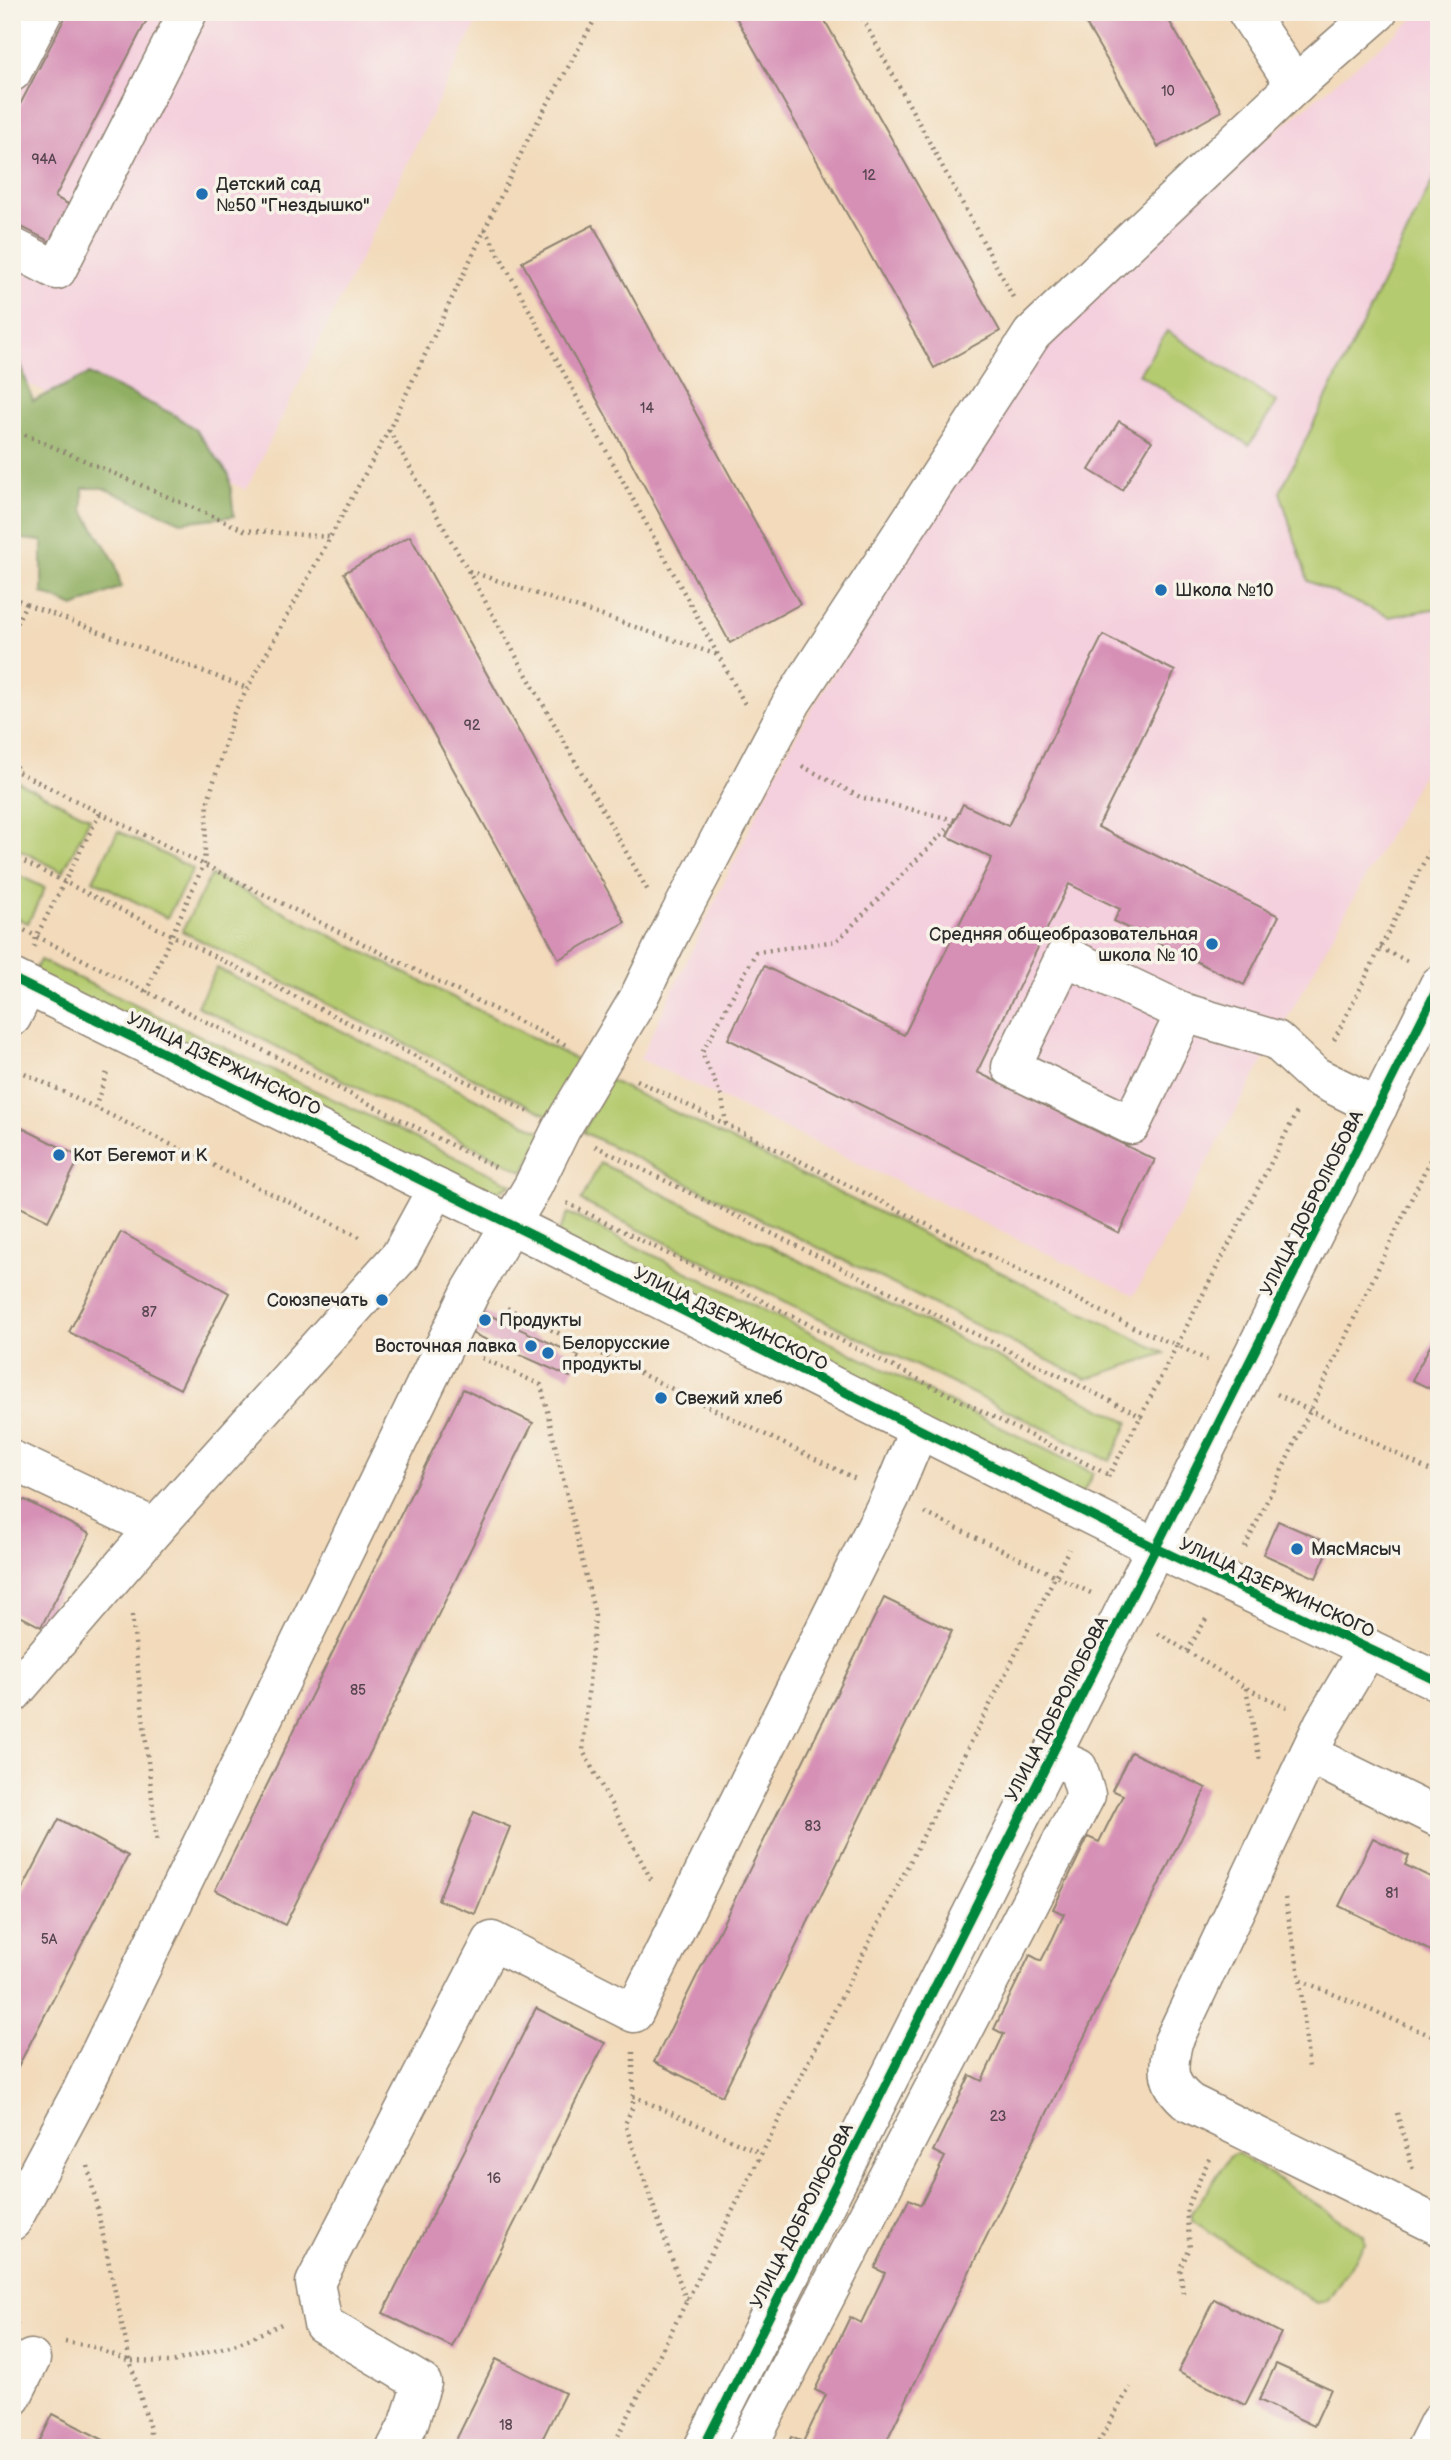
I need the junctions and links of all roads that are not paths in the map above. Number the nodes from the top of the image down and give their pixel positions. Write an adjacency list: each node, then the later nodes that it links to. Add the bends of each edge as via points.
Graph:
1 (43, 12): 5 (street)
2 (188, 12): 7 (street, via 57,270)
3 (1247, 12): 6 (street)
4 (1378, 12): 6 (street)
5 (12, 72)
6 (1295, 85): 13 (street, via 1032,334 792,702 638,1001 561,1129)
7 (12, 247)
8 (1439, 985): 11 (street, УЛИЦА ДОБРОЛЮБОВА)
9 (17, 994): 12 (street, УЛИЦА ДЗЕРЖИНСКОГО, via 121,1031)
10 (1185, 1013): 10 (street, via 1065,956 1011,1067 1131,1125); 11 (street, via 1276,1040 1315,1076)
11 (1378, 1107): 17 (street, УЛИЦА ДОБРОЛЮБОВА)
12 (437, 1188): 13 (street, УЛИЦА ДЗЕРЖИНСКОГО); 16 (street, via 400,1256)
13 (510, 1227): 14 (street, УЛИЦА ДЗЕРЖИНСКОГО); 24 (street, via 471,1291 82,2090)
14 (919, 1429): 17 (street, УЛИЦА ДЗЕРЖИНСКОГО); 29 (street, via 891,1496 634,2013 492,1941 315,2283 323,2324 422,2383)
15 (12, 1460): 16 (street)
16 (155, 1528): 20 (street)
17 (1156, 1548): 18 (street, УЛИЦА ДЗЕРЖИНСКОГО); 22 (street, УЛИЦА ДОБРОЛЮБОВА)
18 (1368, 1648): 19 (street, УЛИЦА ДЗЕРЖИНСКОГО); 21 (street)
19 (1439, 1682)
20 (12, 1694)
21 (1309, 1754): 23 (street); 25 (street, via 1173,2042 1170,2080 1190,2102)
22 (1051, 1756): 30 (street, УЛИЦА ДОБРОЛЮБОВА); 31 (street, via 1078,1768 1086,1795)
23 (1439, 1818)
24 (12, 2221)
25 (1439, 2227)
26 (31, 2359): 27 (street)
27 (12, 2397)
28 (1439, 2422): 32 (street)
29 (396, 2448)
30 (703, 2448)
31 (747, 2448)
32 (1426, 2448)

